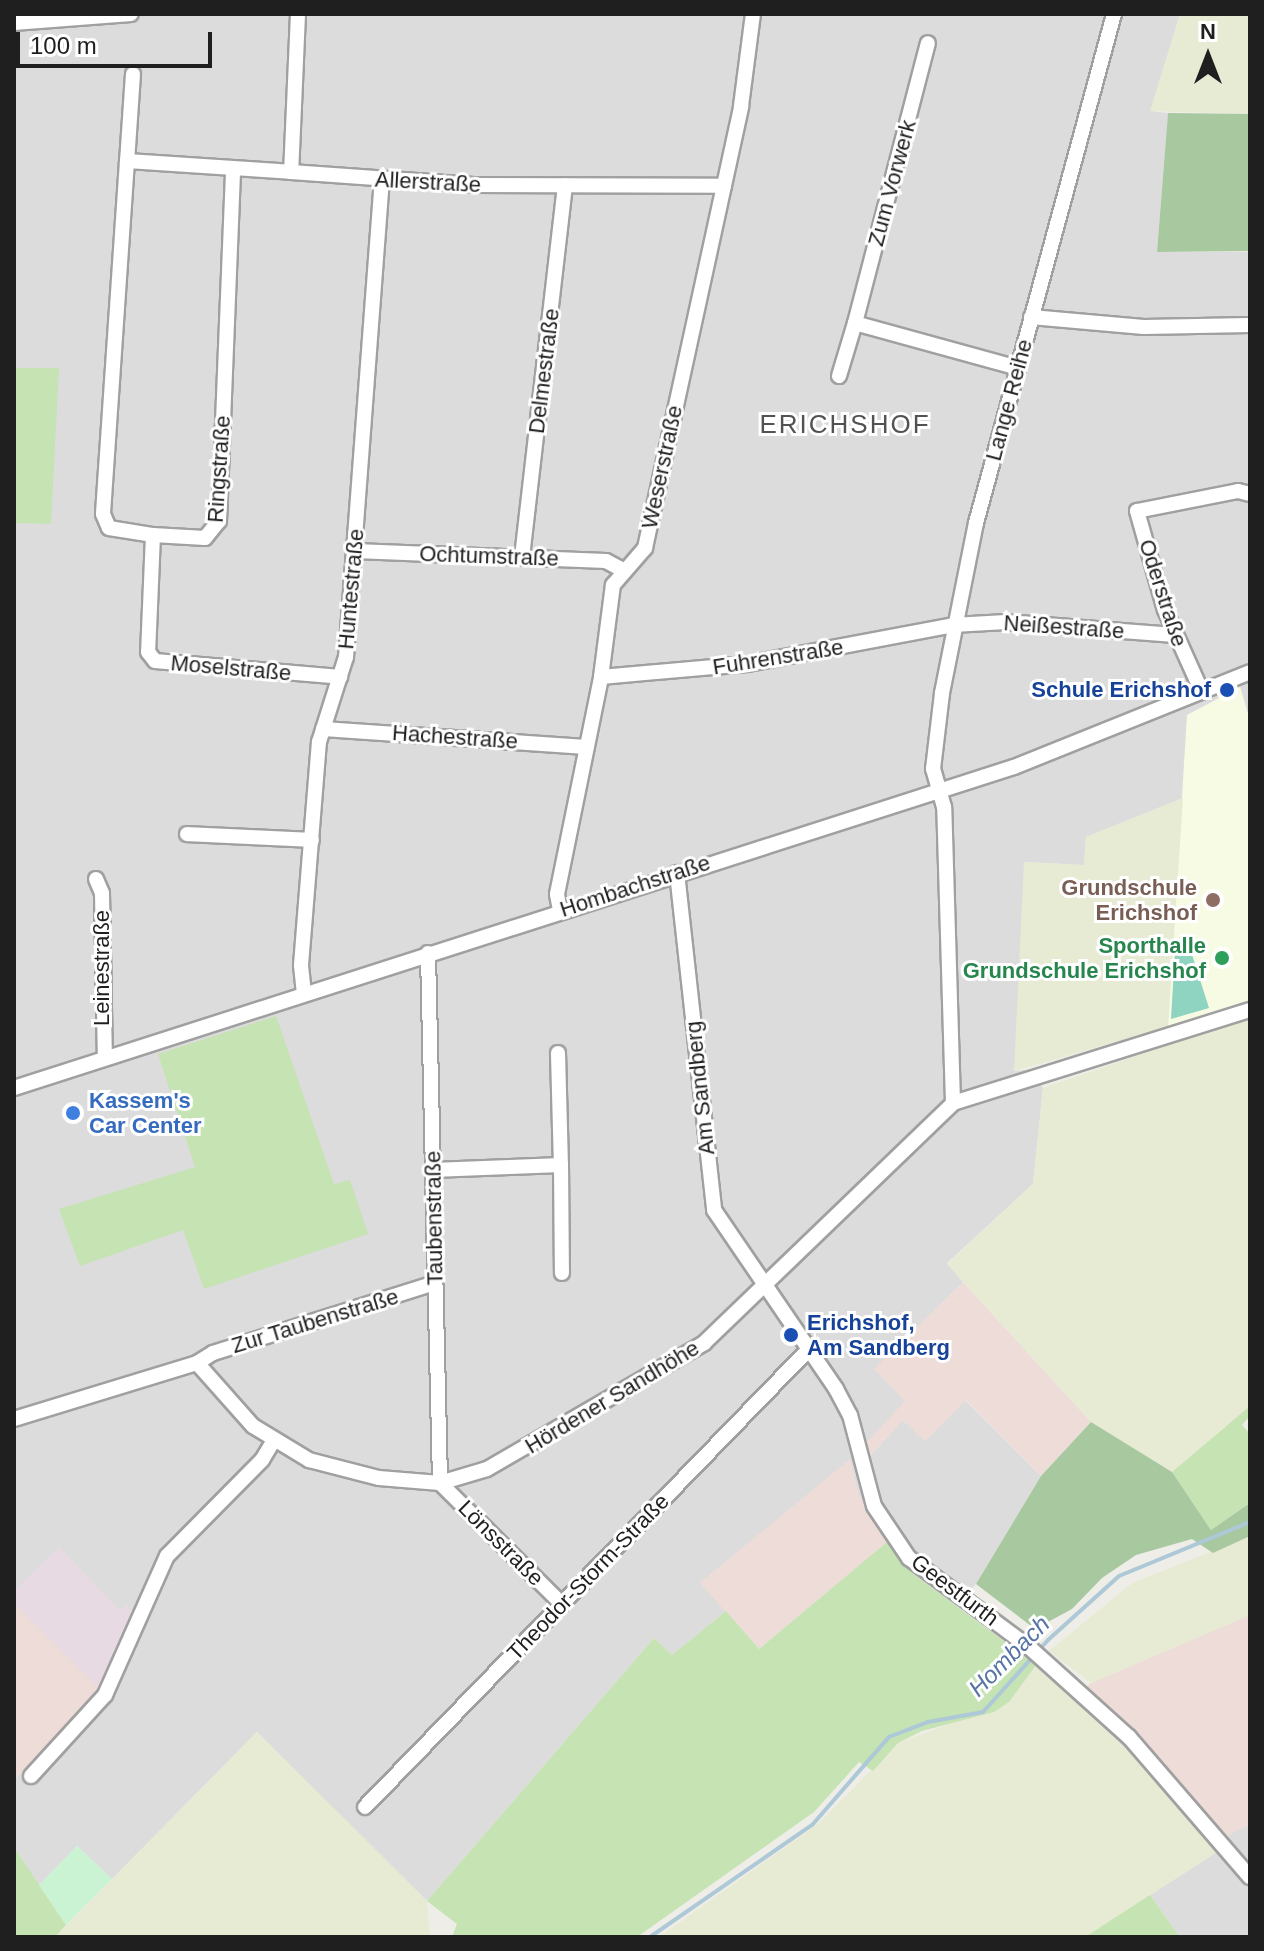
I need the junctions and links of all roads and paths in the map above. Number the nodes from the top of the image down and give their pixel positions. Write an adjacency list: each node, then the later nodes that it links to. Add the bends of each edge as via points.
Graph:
1 (131, 14): 5 (street)
2 (298, 14): 10 (street)
3 (753, 14): 13 (street, Weserstraße)
4 (1114, 14): 14 (street, Lange Reihe)
5 (14, 23)
6 (928, 43): 15 (street, Zum Vorwerk)
7 (133, 74): 8 (street, Ringstraße)
8 (127, 161): 9 (street); 20 (street, Ringstraße, via 103,514 109,528)
9 (233, 169): 10 (street); 20 (street, Ringstraße, via 219,521 205,538)
10 (291, 172): 11 (street, Allerstraße)
11 (382, 180): 12 (street, Allerstraße); 21 (street, Huntestraße)
12 (565, 185): 13 (street, Allerstraße); 22 (street, Delmestraße)
13 (724, 186): 23 (street, Weserstraße, via 645,548)
14 (1031, 317): 16 (street, via 1144,327); 17 (street, Lange Reihe)
15 (855, 323): 17 (street); 18 (street, Zum Vorwerk)
16 (1250, 325)
17 (1018, 368): 24 (street, Lange Reihe)
18 (839, 376)
19 (1250, 494): 25 (street, Oderstraße, via 1238,491 1137,511)
20 (153, 535): 27 (street, Moselstraße, via 148,652 155,661)
21 (355, 551): 22 (street, Ochtumstraße); 27 (street, Huntestraße)
22 (522, 557): 23 (street, Ochtumstraße, via 606,561)
23 (621, 569): 28 (street, Weserstraße, via 613,585)
24 (953, 625): 25 (street, Neißestraße, via 1006,622); 28 (street, Fuhrenstraße, via 747,664); 32 (street, Lange Reihe, via 933,769)
25 (1175, 635): 29 (street, Oderstraße)
26 (1250, 672): 29 (street, Hombachstraße)
27 (340, 677): 30 (street, Huntestraße)
28 (601, 677): 31 (street, Weserstraße)
29 (1201, 690): 32 (street, Hombachstraße, via 1081,742)
30 (323, 729): 31 (street, Hachestraße); 34 (street, Huntestraße)
31 (586, 747): 37 (street, Weserstraße, via 557,894)
32 (938, 791): 35 (street, Hombachstraße); 44 (street, Lange Reihe, via 944,807)
33 (187, 834): 34 (street)
34 (312, 840): 39 (street, Huntestraße, via 301,965)
35 (677, 873): 37 (street, Hombachstraße); 49 (street, Am Sandberg, via 714,1210)
36 (96, 879): 42 (street, Leinestraße, via 102,893)
37 (560, 910): 38 (street, Hombachstraße)
38 (428, 953): 39 (street, Hombachstraße); 46 (street, Taubenstraße)
39 (304, 994): 42 (street, Hombachstraße)
40 (1250, 1010): 44 (street, Hördener Sandhöhe)
41 (558, 1053): 45 (street)
42 (105, 1057): 43 (street, Hombachstraße)
43 (14, 1088)
44 (953, 1103): 49 (street, Hördener Sandhöhe)
45 (561, 1165): 46 (street); 47 (street)
46 (433, 1170): 48 (street, Taubenstraße)
47 (562, 1273)
48 (435, 1283): 51 (street, Zur Taubenstraße, via 213,1353); 54 (street, Taubenstraße)
49 (765, 1289): 50 (street, Geestfurth); 54 (street, Hördener Sandhöhe, via 684,1357 487,1469)
50 (811, 1347): 55 (street, Theodor-Storm-Straße); 58 (street, Geestfurth, via 850,1415 874,1506 895,1541 940,1584 1036,1652 1175,1785)
51 (197, 1363): 52 (street); 53 (street, Hördener Sandhöhe)
52 (14, 1419)
53 (273, 1442): 54 (street, Hördener Sandhöhe, via 309,1460 379,1478); 56 (street, via 262,1460 167,1556 105,1695)
54 (440, 1483): 55 (street, Lönsstraße)
55 (562, 1604): 57 (street, Theodor-Storm-Straße)
56 (31, 1776)
57 (365, 1807)
58 (1250, 1877)

